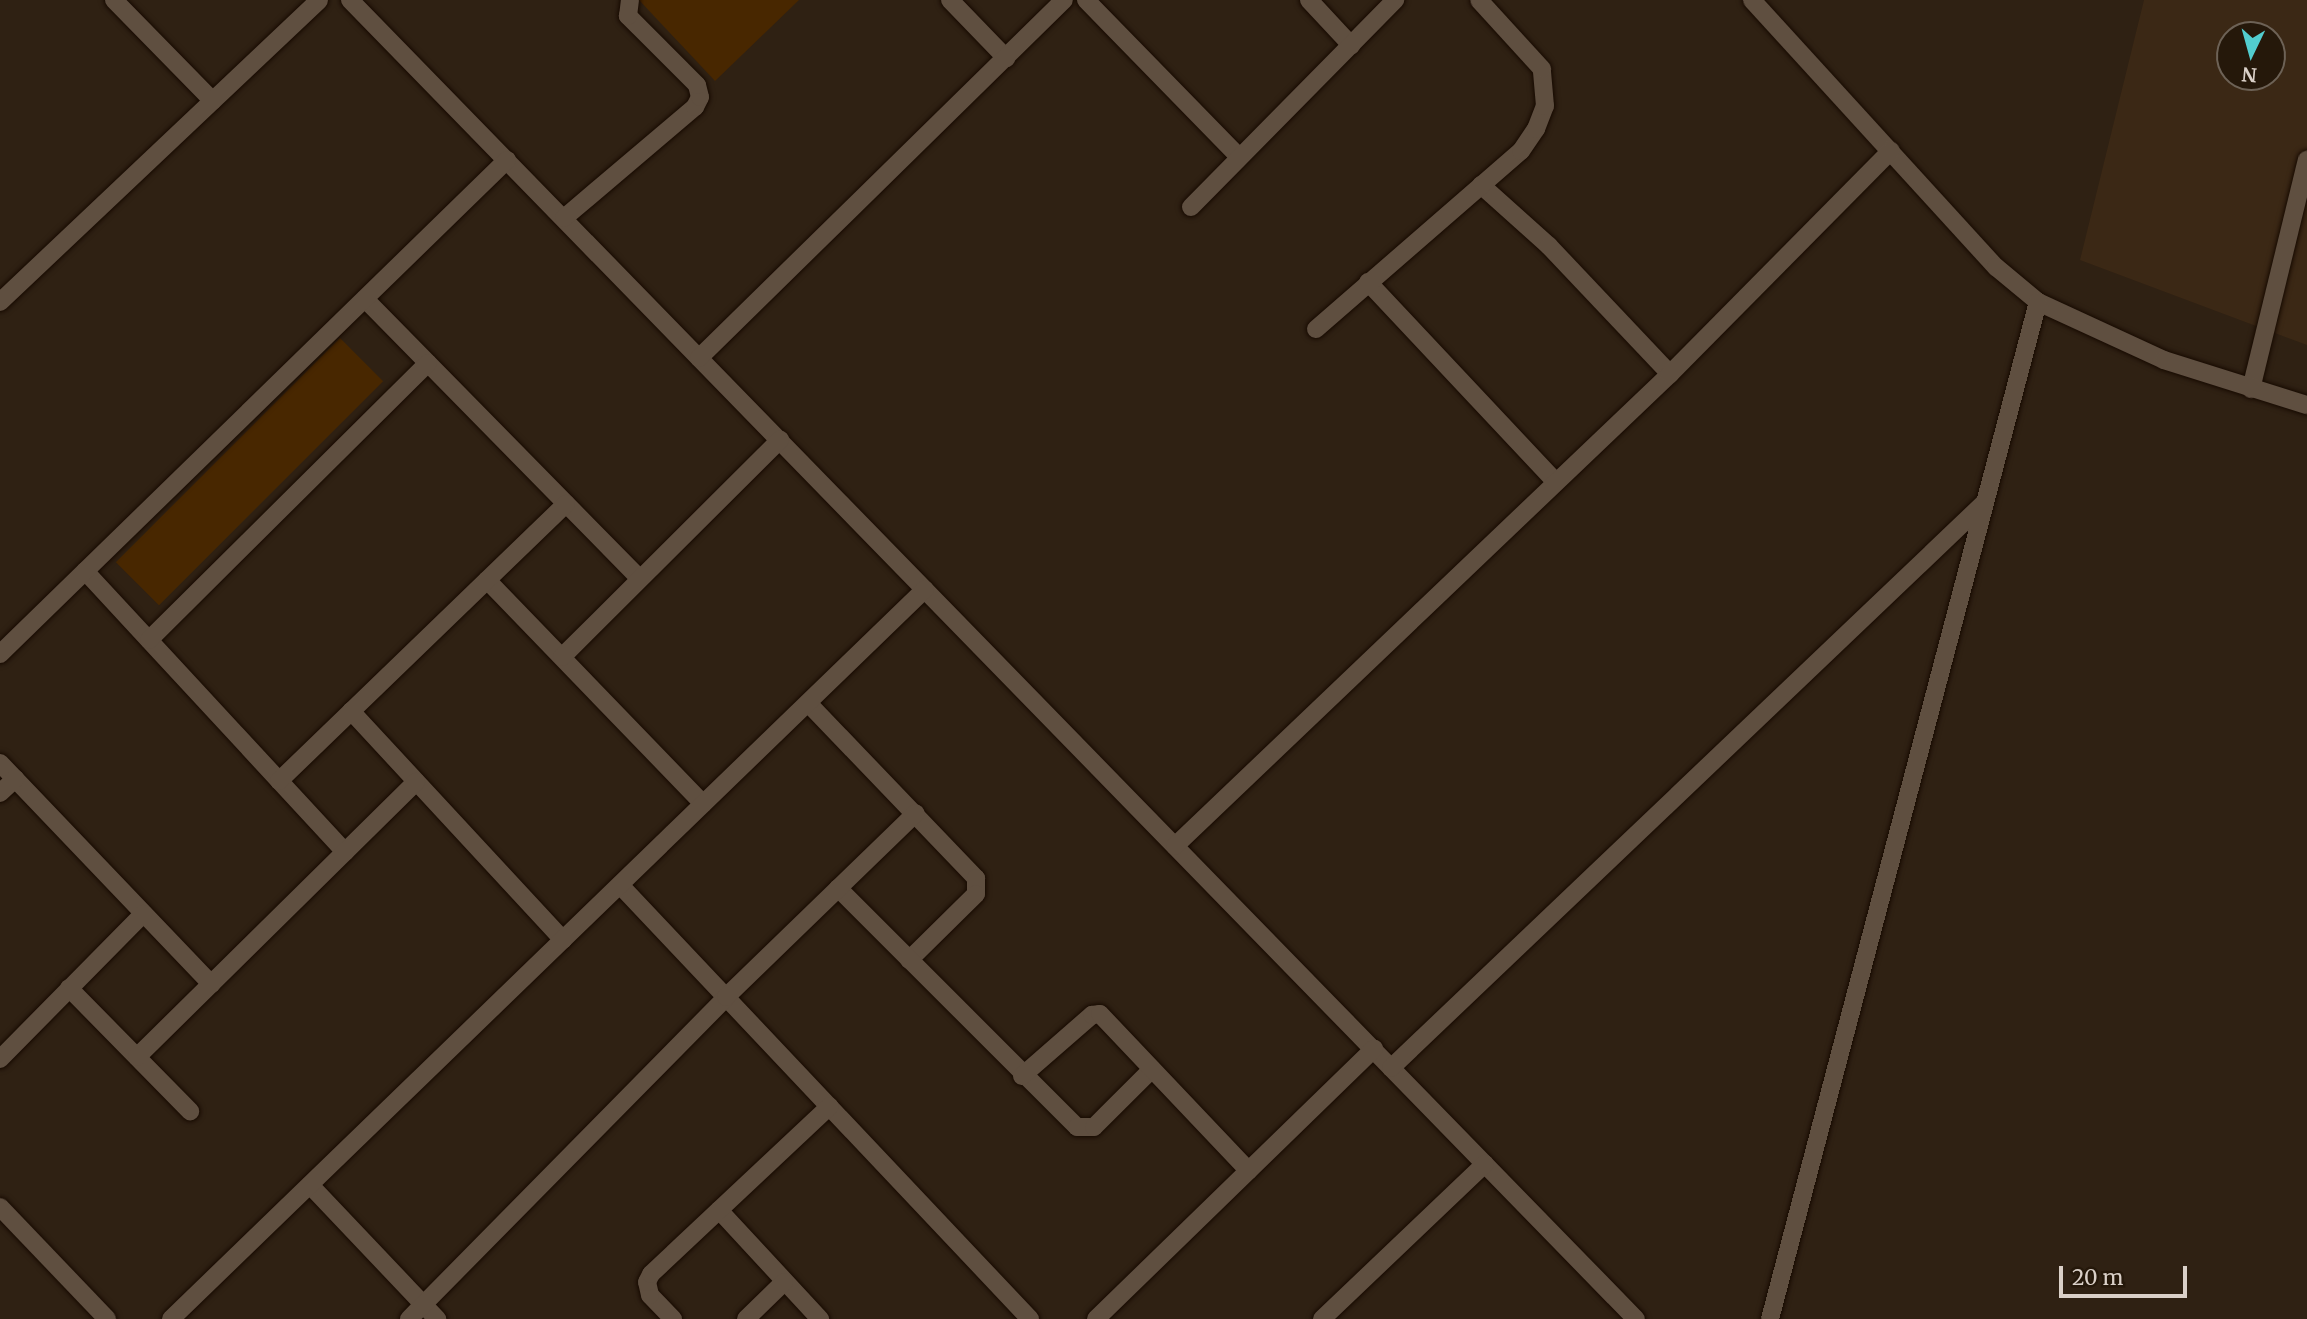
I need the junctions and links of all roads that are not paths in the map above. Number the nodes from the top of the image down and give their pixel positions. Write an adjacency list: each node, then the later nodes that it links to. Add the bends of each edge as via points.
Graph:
1 (114, 0): 14 (street)
2 (319, 0): 14 (street)
3 (351, 0): 17 (street)
4 (629, 0): 21 (street, via 628,16 697,85 700,97 695,107)
5 (950, 0): 13 (street)
6 (1064, 0): 13 (street)
7 (1086, 0): 16 (street)
8 (1309, 0): 12 (street)
9 (1395, 0): 12 (street)
10 (1479, 0): 19 (street, via 1542,69 1547,87 1536,129 1521,150)
11 (1752, 0): 15 (street)
12 (1351, 45): 16 (street)
13 (1006, 58): 27 (street)
14 (213, 101): 24 (street)
15 (1891, 151): 25 (street, via 1996,267); 29 (street)
16 (1240, 157): 20 (street)
17 (507, 160): 21 (street); 23 (street)
18 (2307, 160): 30 (street)
19 (1481, 185): 22 (street); 29 (street, via 1549,246)
20 (1191, 207)
21 (564, 218): 27 (street)
22 (1368, 282): 26 (street); 33 (street)
23 (365, 299): 28 (street); 36 (street)
24 (0, 302)
25 (2038, 302): 30 (street, via 2164,360); 34 (street)
26 (1316, 329)
27 (699, 358): 32 (street)
28 (428, 363): 35 (street); 40 (street)
29 (1670, 374): 33 (street)
30 (2251, 389): 31 (street)
31 (2305, 407)
32 (780, 440): 37 (street); 39 (street)
33 (1556, 482): 52 (street)
34 (1985, 503): 65 (street); 88 (street)
35 (566, 504): 37 (street); 38 (street)
36 (85, 571): 40 (street); 41 (street)
37 (640, 579): 42 (street)
38 (487, 580): 42 (street); 44 (street)
39 (925, 589): 43 (street); 52 (street)
40 (149, 640): 47 (street)
41 (0, 654)
42 (562, 657): 50 (street)
43 (808, 703): 50 (street); 51 (street)
44 (351, 711): 47 (street); 48 (street)
45 (0, 763): 46 (street)
46 (15, 779): 49 (street); 56 (street)
47 (279, 781): 53 (street)
48 (416, 782): 53 (street); 57 (street)
49 (0, 793)
50 (704, 804): 54 (street)
51 (916, 813): 55 (street); 58 (street, via 976,878 977,889)
52 (1175, 845): 62 (street)
53 (345, 852): 59 (street)
54 (620, 885): 57 (street); 61 (street)
55 (838, 888): 58 (street); 61 (street)
56 (143, 914): 59 (street); 60 (street)
57 (563, 940): 72 (street)
58 (909, 960): 67 (street)
59 (211, 984): 63 (street)
60 (69, 988): 63 (street); 64 (street)
61 (726, 998): 68 (street); 76 (street)
62 (1374, 1049): 65 (street); 71 (street)
63 (137, 1057): 69 (street)
64 (0, 1059)
65 (1391, 1068): 70 (street)
66 (1152, 1069): 67 (street, via 1086,1130 1077,1127); 67 (street, via 1104,1016 1096,1014); 71 (street)
67 (1022, 1076)
68 (830, 1106): 74 (street); 84 (street)
69 (190, 1111)
70 (1485, 1164): 86 (street); 87 (street)
71 (1249, 1171): 85 (street)
72 (310, 1185): 76 (street); 78 (street)
73 (0, 1207): 77 (street)
74 (719, 1210): 75 (street); 81 (street, via 648,1278 650,1295)
75 (784, 1282): 82 (street); 83 (street)
76 (423, 1305): 79 (street); 80 (street)
77 (107, 1319)
78 (171, 1319)
79 (409, 1319)
80 (437, 1319)
81 (673, 1319)
82 (746, 1319)
83 (820, 1319)
84 (1030, 1319)
85 (1096, 1319)
86 (1322, 1319)
87 (1636, 1319)
88 (1770, 1319)

